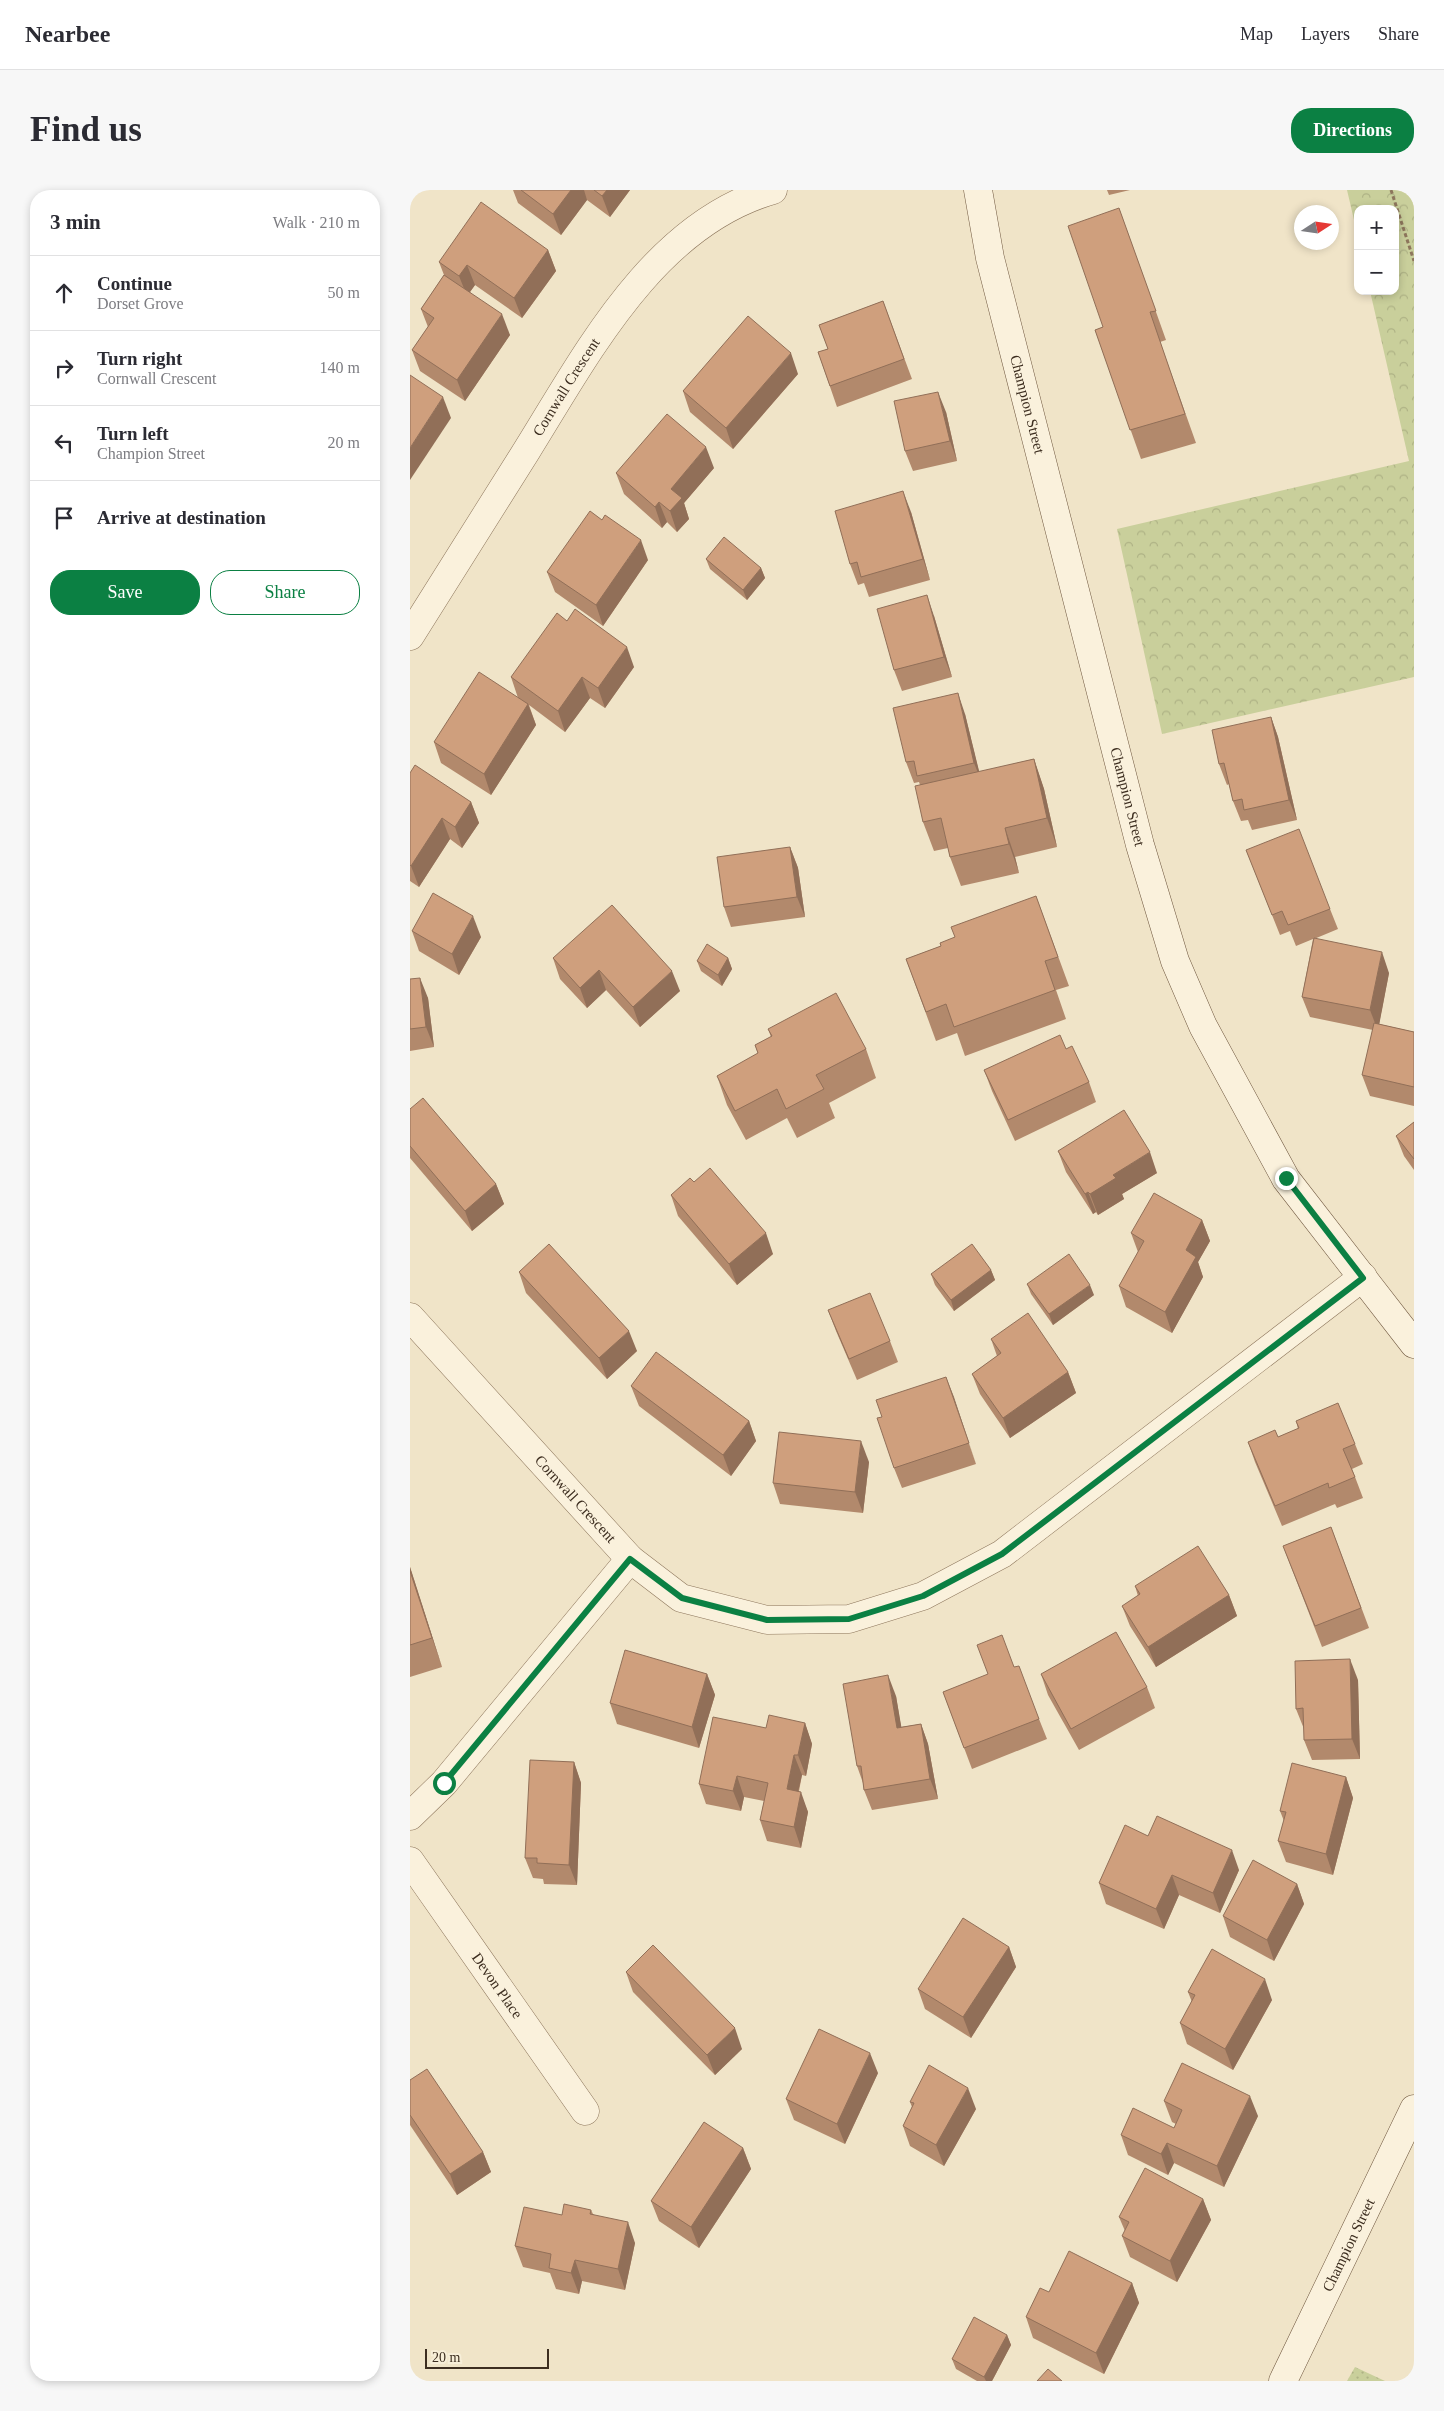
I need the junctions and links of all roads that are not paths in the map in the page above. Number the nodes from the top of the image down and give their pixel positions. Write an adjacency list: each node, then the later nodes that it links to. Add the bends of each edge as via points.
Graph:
1 (773, 190): 3 (street, Cornwall Crescent, via 752,196 699,226 649,272 603,328)
2 (978, 190): 4 (street, Champion Street, via 990,258 1140,845 1176,961 1204,1026 1286,1178)
3 (410, 636)
4 (1363, 1278): 6 (street, Champion Street); 7 (street, Cornwall Crescent, via 1002,1554 923,1596 849,1619 767,1620 682,1598)
5 (410, 1317): 7 (street, Cornwall Crescent)
6 (1414, 1344)
7 (630, 1559): 8 (street, via 444,1783)
8 (410, 1816)
9 (410, 1861): 11 (street, Devon Place)
10 (1414, 2109): 12 (street, Champion Street)
11 (585, 2111)
12 (1284, 2381)

